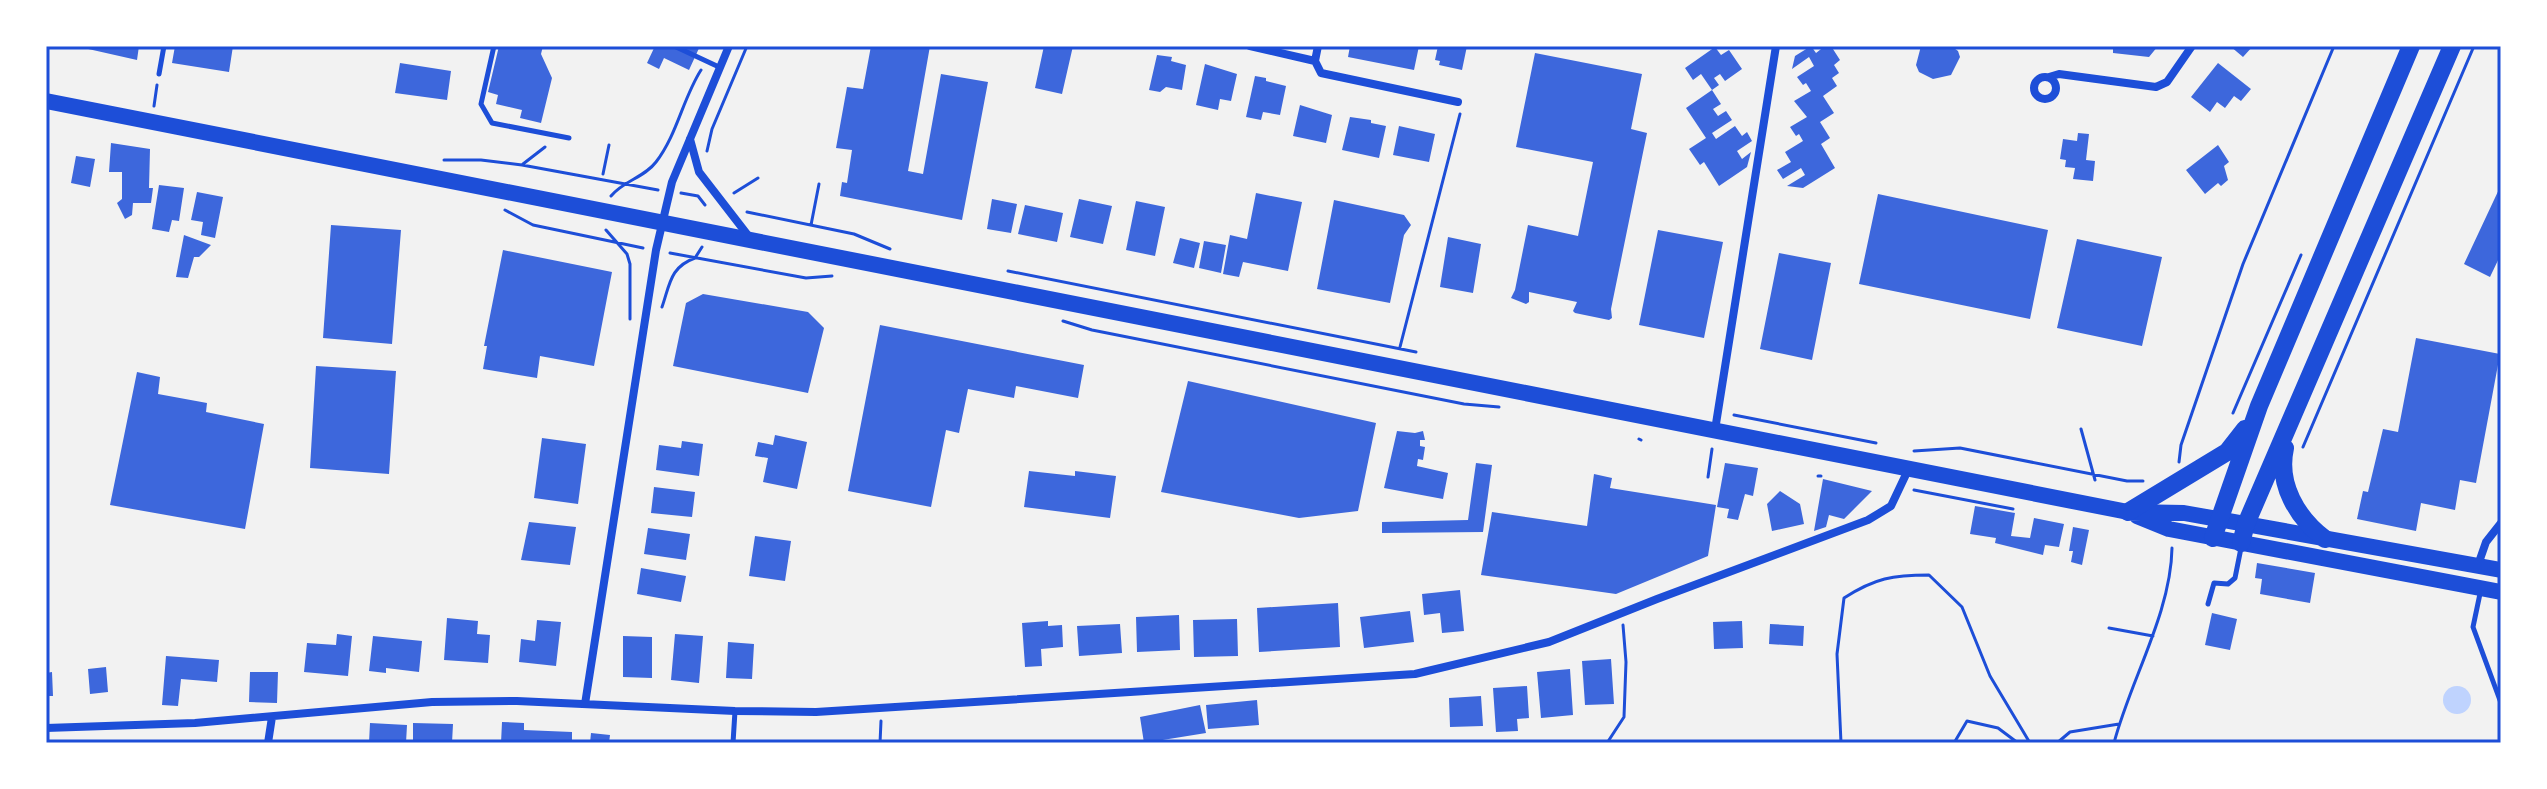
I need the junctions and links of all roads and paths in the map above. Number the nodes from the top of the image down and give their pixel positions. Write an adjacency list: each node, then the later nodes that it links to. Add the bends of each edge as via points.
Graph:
1 (164, 46): 17 (lane)
2 (494, 46): 22 (lane, via 481,104 492,123)
3 (674, 46): 14 (lane)
4 (747, 46): 26 (path)
5 (1250, 46): 15 (street)
6 (1318, 46): 15 (street)
7 (1776, 46): 59 (street)
8 (2192, 46): 18 (street, via 2167,82 2156,87)
9 (2334, 46): 68 (path, via 2243,264)
10 (2411, 46): 57 (highway)
11 (2452, 46): 61 (highway)
12 (2474, 46): 65 (path)
13 (727, 47): 16 (street)
14 (706, 61): 16 (lane); 31 (path, via 657,162 642,176)
15 (1315, 61): 20 (street, via 1321,73)
16 (719, 67): 24 (street)
17 (159, 74): 21 (path)
18 (2049, 77)
19 (46, 101): 21 (main road)
20 (1458, 102): 53 (path, via 1460,118)
21 (151, 122): 38 (main road)
22 (554, 135): 23 (lane); 28 (path)
23 (569, 138)
24 (690, 139): 38 (street); 41 (street, via 699,172)
25 (609, 145): 29 (path)
26 (704, 156)
27 (445, 160): 28 (path)
28 (522, 165): 31 (path)
29 (603, 174)
30 (758, 178): 34 (path)
31 (621, 184): 33 (path); 35 (path)
32 (819, 184): 39 (path)
33 (648, 188)
34 (732, 194)
35 (611, 195)
36 (506, 211): 42 (path, via 533,225)
37 (747, 212): 39 (path)
38 (663, 221): 41 (main road); 52 (street)
39 (811, 225): 45 (path)
40 (606, 226): 42 (path)
41 (751, 239): 56 (main road)
42 (615, 242): 43 (path); 52 (path, via 630,264 630,321)
43 (628, 245)
44 (702, 246): 47 (path)
45 (890, 248)
46 (679, 254): 47 (path)
47 (695, 258): 49 (path); 50 (path, via 806,278)
48 (999, 270): 53 (path)
49 (674, 273)
50 (839, 275)
51 (1055, 319): 58 (path)
52 (641, 337): 90 (street)
53 (1400, 348): 54 (path); 56 (path)
54 (1419, 353)
55 (2254, 363): 60 (path)
56 (1395, 367): 63 (main road)
57 (2259, 406): 74 (highway, via 2227,452); 77 (highway)
58 (1503, 408)
59 (1717, 411): 63 (street); 64 (path)
60 (2233, 414)
61 (2293, 419): 76 (highway); 79 (highway, via 2282,468 2299,516)
62 (2081, 429): 70 (path)
63 (1715, 430): 67 (main road); 71 (path)
64 (1882, 444)
65 (2301, 452)
66 (2190, 455): 68 (path)
67 (1911, 459): 70 (path, via 1960,448); 74 (main road); 86 (street, via 1891,506 1868,520)
68 (2179, 461): 69 (path)
69 (2178, 469)
70 (2093, 473): 72 (path); 73 (path)
71 (1708, 477)
72 (2095, 480)
73 (2145, 481)
74 (2128, 512): 77 (main road, via 2184,513); 78 (main road)
75 (2501, 523): 81 (street, via 2486,542)
76 (2246, 524): 77 (main road); 79 (main road); 80 (highway)
77 (2215, 529): 78 (main road); 80 (main road)
78 (2175, 530): 88 (path)
79 (2325, 539): 81 (main road)
80 (2241, 543): 83 (main road); 85 (lane, via 2235,578 2228,584 2214,583)
81 (2478, 566): 82 (main road)
82 (2501, 570)
83 (2481, 588): 84 (main road); 89 (lane, via 2473,627)
84 (2501, 592)
85 (2208, 604)
86 (1622, 613): 91 (street, via 1549,642 1415,674); 99 (path, via 1624,717)
87 (2109, 628): 88 (path)
88 (2153, 636): 94 (path)
89 (2501, 703)
90 (585, 704): 92 (street); 93 (street, via 432,702)
91 (882, 709): 92 (street); 98 (path)
92 (735, 711): 97 (lane)
93 (272, 717): 95 (street); 96 (street)
94 (2119, 724): 104 (path, via 2070,732); 105 (path)
95 (46, 728)
96 (268, 743)
97 (733, 743)
98 (880, 743)
99 (1607, 743)
100 (1841, 743): 103 (path, via 1837,654 1844,598 1869,582 1929,575 1962,607 1990,676)
101 (1954, 743): 102 (path, via 1967,721 1998,728)
102 (2018, 743)
103 (2030, 743)
104 (2057, 743)
105 (2114, 743)

